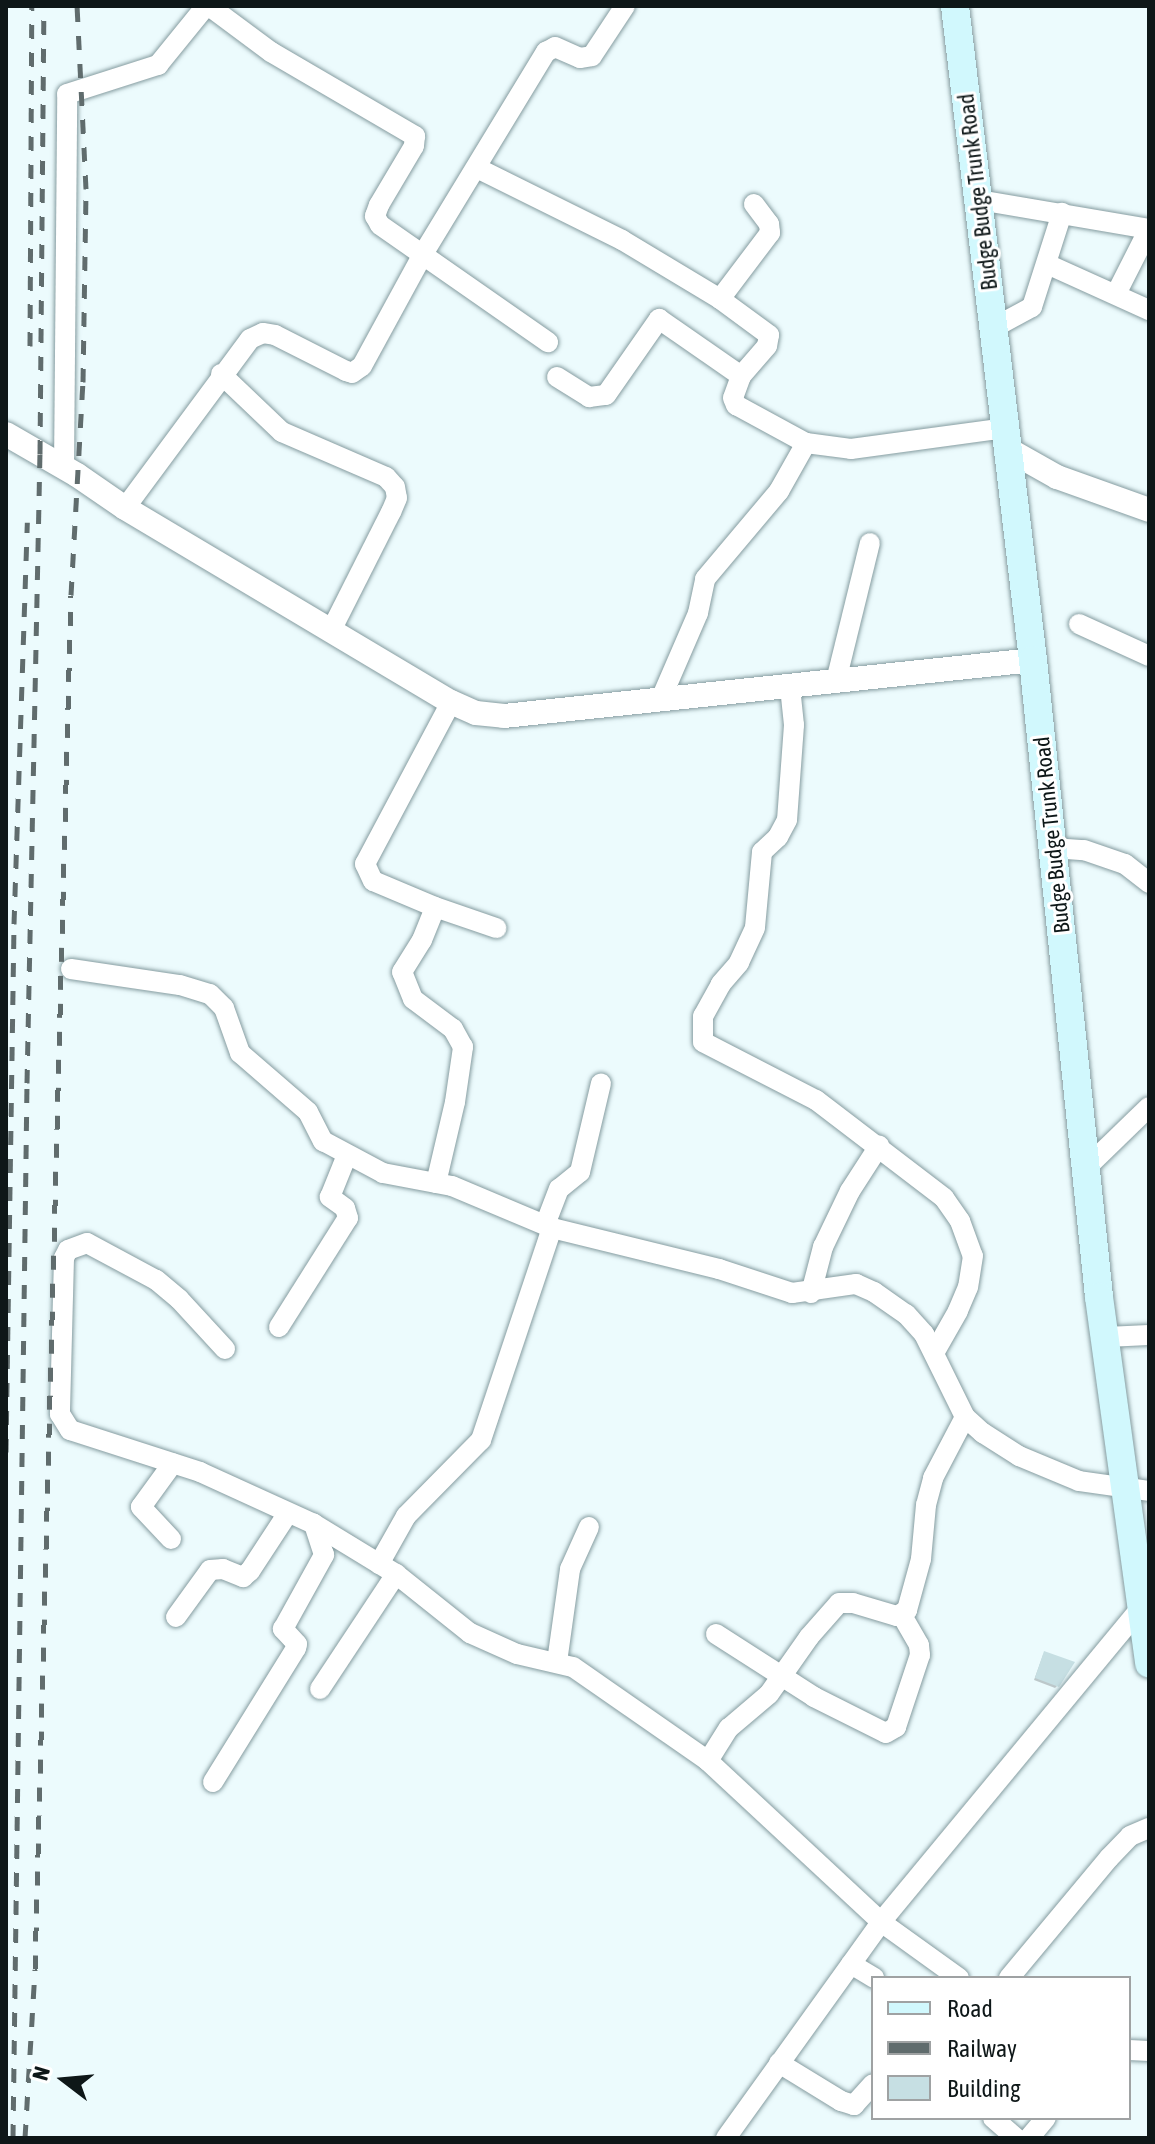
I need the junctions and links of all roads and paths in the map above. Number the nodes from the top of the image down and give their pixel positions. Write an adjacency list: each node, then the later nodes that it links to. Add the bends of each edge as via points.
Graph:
1 (207, 6): 9 (street, via 271,52 415,136 375,216); 22 (street, via 158,65 67,94)
2 (625, 6): 4 (street, via 592,56 580,58 555,47 546,52)
3 (955, 6): 5 (main road, Budge Budge Trunk Road)
4 (477, 168): 9 (street); 12 (street, via 622,240)
5 (979, 200): 7 (street); 14 (main road, Budge Budge Trunk Road)
6 (754, 204): 12 (street, via 770,233)
7 (1062, 213): 8 (street); 10 (street)
8 (1149, 229): 11 (street)
9 (423, 254): 15 (street); 16 (street, via 357,371 346,371 263,333 239,349)
10 (1047, 264): 11 (street); 14 (street, via 1032,307)
11 (1116, 294): 13 (street)
12 (720, 299): 17 (street, via 769,335 767,346)
13 (1149, 310)
14 (995, 327): 20 (main road, Budge Budge Trunk Road)
15 (548, 342)
16 (221, 374): 23 (street); 27 (street, via 282,432 386,477 395,487 391,512)
17 (741, 376): 18 (street, via 659,319 606,395 589,397); 21 (street, via 734,389 736,405)
18 (557, 377)
19 (6, 434): 22 (street)
20 (1008, 439): 21 (street, via 851,449); 24 (street, via 1057,477); 29 (main road, Budge Budge Trunk Road)
21 (806, 443): 32 (street, via 779,491 705,579 698,613)
22 (64, 468): 23 (street)
23 (125, 508): 27 (street)
24 (1149, 510)
25 (870, 543): 30 (street)
26 (1079, 624): 28 (street)
27 (332, 629): 33 (street)
28 (1149, 656)
29 (1033, 660): 30 (street); 34 (main road, Budge Budge Trunk Road)
30 (836, 681): 31 (street)
31 (790, 687): 32 (street); 41 (street, via 794,725 787,820 762,852 755,928 739,963 703,1016 703,1042 816,1100)
32 (660, 701): 33 (street, via 504,716 476,713)
33 (451, 702): 36 (street, via 365,864 373,881)
34 (1053, 848): 35 (street, via 1084,850 1125,864); 43 (main road, Budge Budge Trunk Road)
35 (1149, 883)
36 (435, 907): 37 (street); 44 (street, via 402,972 413,999 453,1029 463,1047)
37 (496, 928)
38 (71, 969): 42 (street, via 210,994 224,1008 245,1058 308,1112 323,1141)
39 (601, 1083): 45 (street, via 580,1172 559,1189)
40 (1149, 1107): 43 (street)
41 (879, 1146): 46 (street, via 823,1247); 51 (street, via 944,1198 960,1221 973,1256 968,1287)
42 (347, 1155): 44 (street, via 383,1173); 47 (street, via 330,1197 345,1208 348,1218)
43 (1087, 1167): 49 (main road, Budge Budge Trunk Road)
44 (436, 1183): 45 (street)
45 (548, 1227): 46 (street, via 719,1269 792,1293); 60 (street, via 481,1440 406,1516)
46 (811, 1293): 51 (street, via 856,1284 874,1292 906,1314)
47 (279, 1327)
48 (1149, 1335): 49 (street)
49 (1106, 1337): 54 (main road, Budge Budge Trunk Road)
50 (225, 1349): 53 (street, via 156,1280 87,1243 68,1250 63,1424)
51 (934, 1353): 52 (street)
52 (965, 1417): 54 (street, via 1019,1456 1079,1481); 62 (street, via 933,1478 913,1594)
53 (173, 1463): 55 (street); 58 (street, via 141,1507)
54 (1137, 1491): 59 (main road, Budge Budge Trunk Road)
55 (288, 1513): 56 (street); 63 (street, via 250,1571 243,1577 210,1570)
56 (314, 1524): 60 (street); 70 (street, via 324,1555 284,1626 296,1648)
57 (589, 1527): 66 (street, via 570,1569)
58 (171, 1539)
59 (1141, 1544): 61 (main road, Budge Budge Trunk Road)
60 (388, 1569): 66 (street, via 470,1633 517,1654); 68 (street)
61 (1142, 1607): 65 (main road, Budge Budge Trunk Road); 72 (street)
62 (902, 1615): 67 (street, via 839,1603); 67 (street, via 920,1655 891,1732 872,1729)
63 (176, 1617)
64 (716, 1634): 67 (street)
65 (1148, 1653)
66 (557, 1662): 69 (street, via 573,1667)
67 (782, 1676): 69 (street, via 729,1728)
68 (320, 1689)
69 (708, 1761): 72 (street)
70 (213, 1782)
71 (1149, 1828): 76 (street, via 1130,1836 1109,1858)
72 (881, 1922): 73 (street); 75 (street)
73 (851, 1964): 74 (street); 77 (street)
74 (871, 1976)
75 (956, 1976)
76 (1011, 1976)
77 (779, 2063): 78 (street, via 854,2105); 81 (street)
78 (871, 2086)
79 (995, 2120): 82 (street)
80 (1044, 2120): 83 (street)
81 (726, 2138)
82 (1016, 2138)
83 (1029, 2138)

